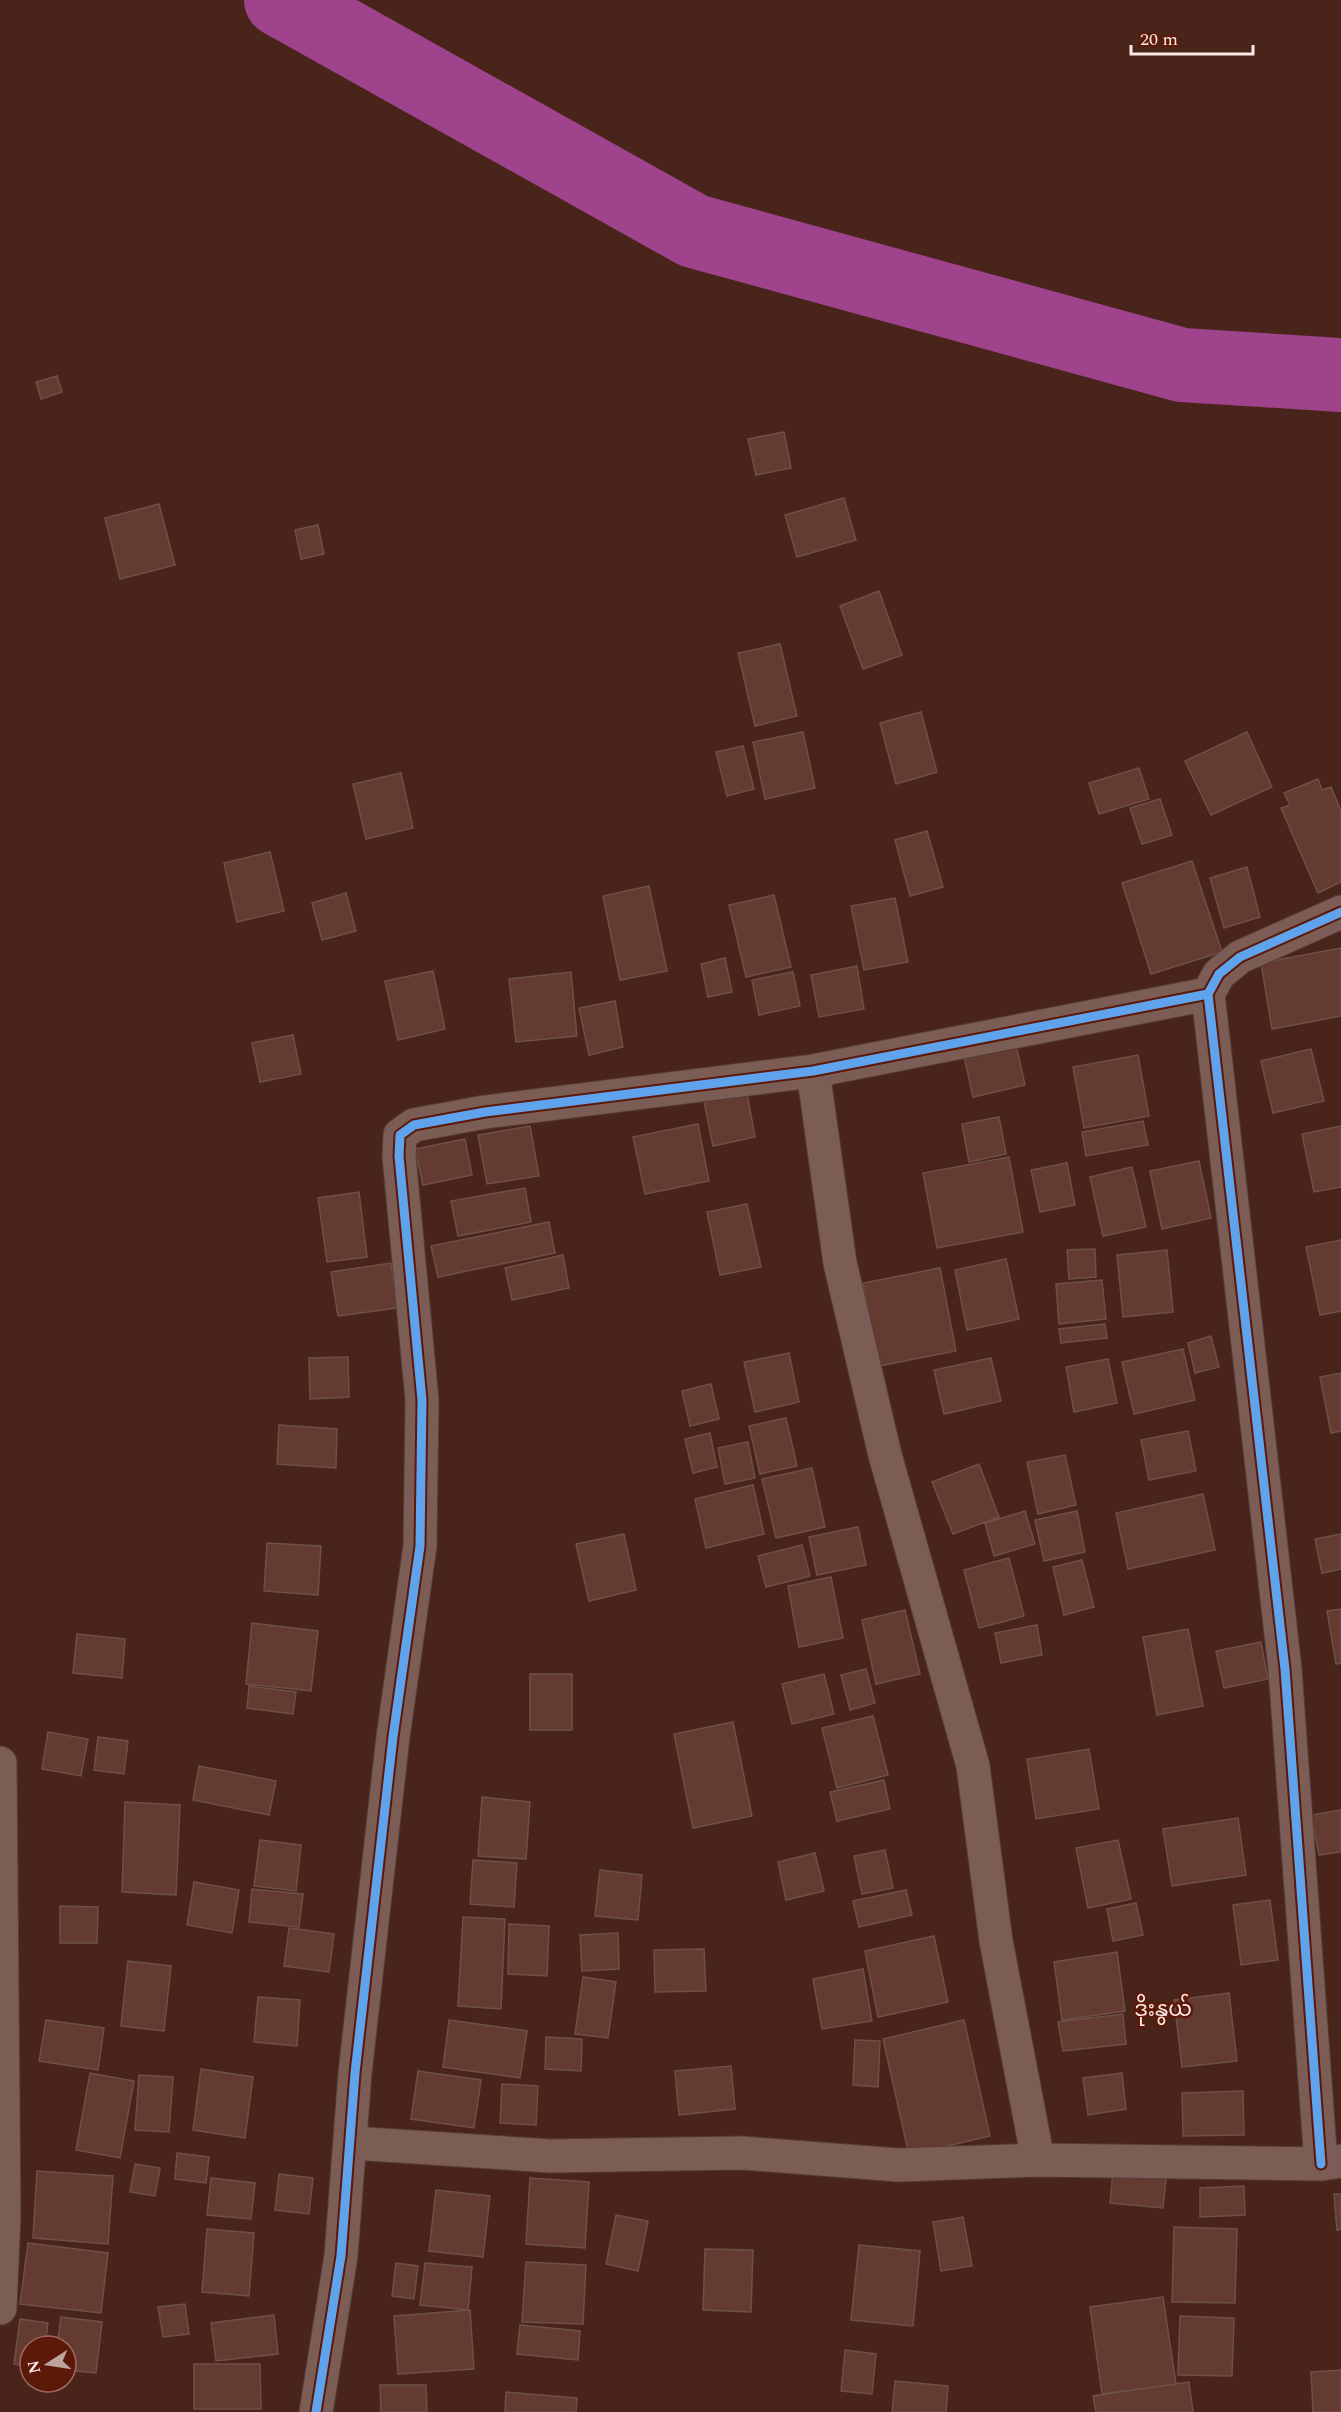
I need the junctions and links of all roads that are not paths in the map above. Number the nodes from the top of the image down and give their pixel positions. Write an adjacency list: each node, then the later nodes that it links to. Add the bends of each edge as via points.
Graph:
1 (1341, 912): 2 (street, via 1240,957 1219,974)
2 (1208, 993): 3 (street); 7 (street, via 1285,1669)
3 (813, 1071): 5 (street, via 485,1112 414,1125 400,1135 422,1400 420,1546 387,1784 355,2073); 6 (street, via 840,1263 885,1455 973,1766 996,1941)
4 (0, 1763): 8 (street, via 4,2216)
5 (351, 2143): 6 (street, via 551,2156 742,2153 898,2165); 9 (street, via 341,2256)
6 (1038, 2160): 7 (street)
7 (1331, 2162)
8 (0, 2308)
9 (316, 2412)

